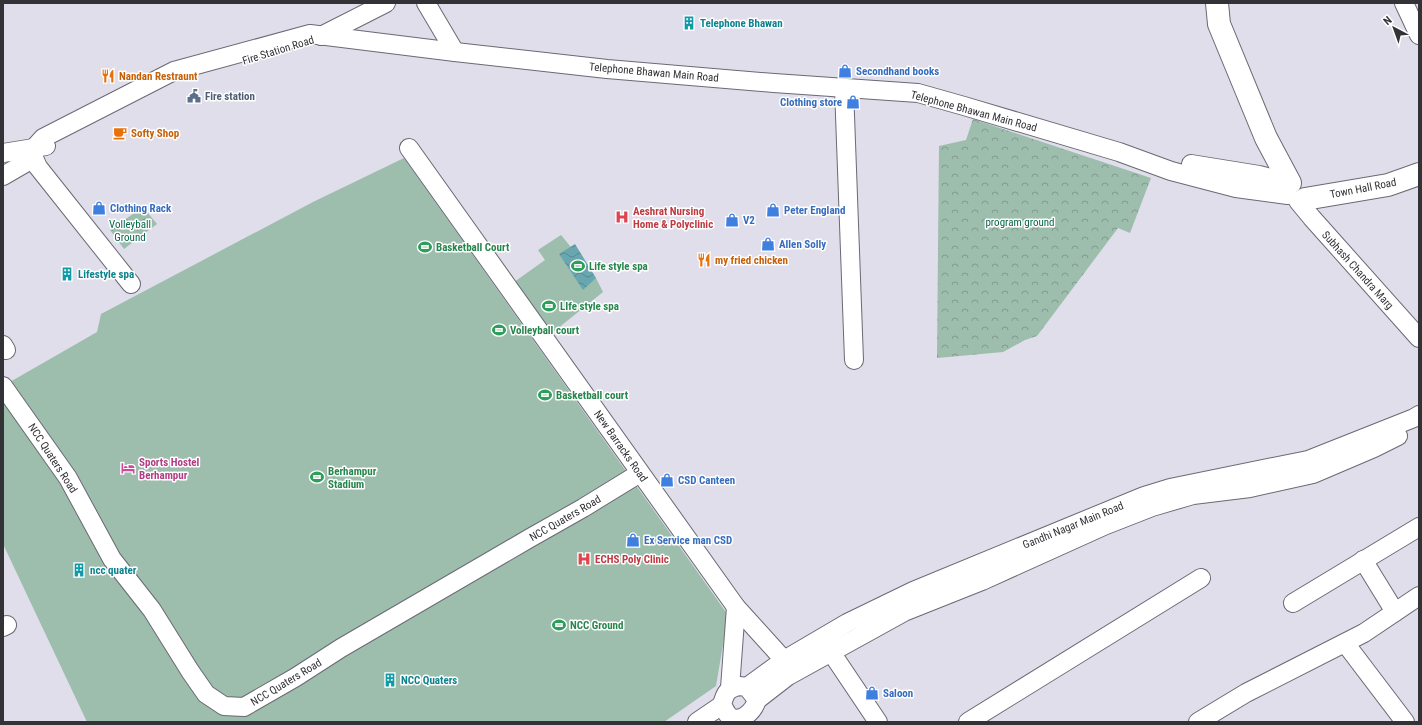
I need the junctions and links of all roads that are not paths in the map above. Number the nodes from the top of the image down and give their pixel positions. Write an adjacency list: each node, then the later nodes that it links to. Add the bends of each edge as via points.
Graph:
1 (386, 3): 5 (street, Fire Station Road)
2 (426, 3): 7 (street)
3 (1217, 3): 15 (main road, via 1219,24 1266,138)
4 (1404, 3): 6 (street)
5 (322, 35): 7 (street); 12 (street, Fire Station Road, via 312,41 176,79)
6 (1419, 35)
7 (455, 52): 8 (street)
8 (583, 66): 9 (street, Telephone Bhawan Main Road); 15 (street, Telephone Bhawan Main Road, via 608,57 920,82 1169,159 1259,175)
9 (844, 88): 15 (street, Telephone Bhawan Main Road, via 918,93 1119,152 1171,171 1236,188); 19 (street)
10 (409, 148): 23 (street, New Barracks Road)
11 (3, 152): 12 (street)
12 (34, 153): 14 (street); 16 (street, via 38,167)
13 (1419, 173): 15 (main road, Town Hall Road, via 1385,173)
14 (3, 176)
15 (1298, 192): 17 (street, Subhash Chandra Marg); 18 (street, Subhash Chandra Marg)
16 (131, 284)
17 (1419, 321)
18 (1419, 338)
19 (854, 360)
20 (3, 386): 23 (street, NCC Quaters Road, via 68,478 112,559 152,610 206,694 224,706 244,707)
21 (1419, 415): 33 (street, Gandhi Nagar Main Road, via 1308,460 1170,488 1144,496 913,591 847,624)
22 (1419, 426): 32 (street, Gandhi Nagar Main Road, via 1313,474 1250,488 1193,495 1152,507 904,612)
23 (640, 473): 29 (street, New Barracks Road)
24 (1419, 527): 25 (street)
25 (1363, 560): 28 (street); 30 (street)
26 (1200, 578): 38 (street)
27 (1419, 596): 30 (street)
28 (1293, 603)
29 (736, 607): 33 (street, New Barracks Road); 34 (street)
30 (1395, 612): 31 (street, via 1364,633)
31 (1345, 642): 39 (street, via 1246,693); 40 (street)
32 (831, 652): 34 (street, Gandhi Nagar Main Road, via 788,676); 37 (street)
33 (784, 660): 34 (street, Gandhi Nagar Main Road)
34 (745, 692): 35 (street, via 724,697); 35 (street, via 755,708 748,716)
35 (732, 717): 36 (street)
36 (697, 722)
37 (878, 722)
38 (968, 722)
39 (1198, 722)
40 (1405, 722)

